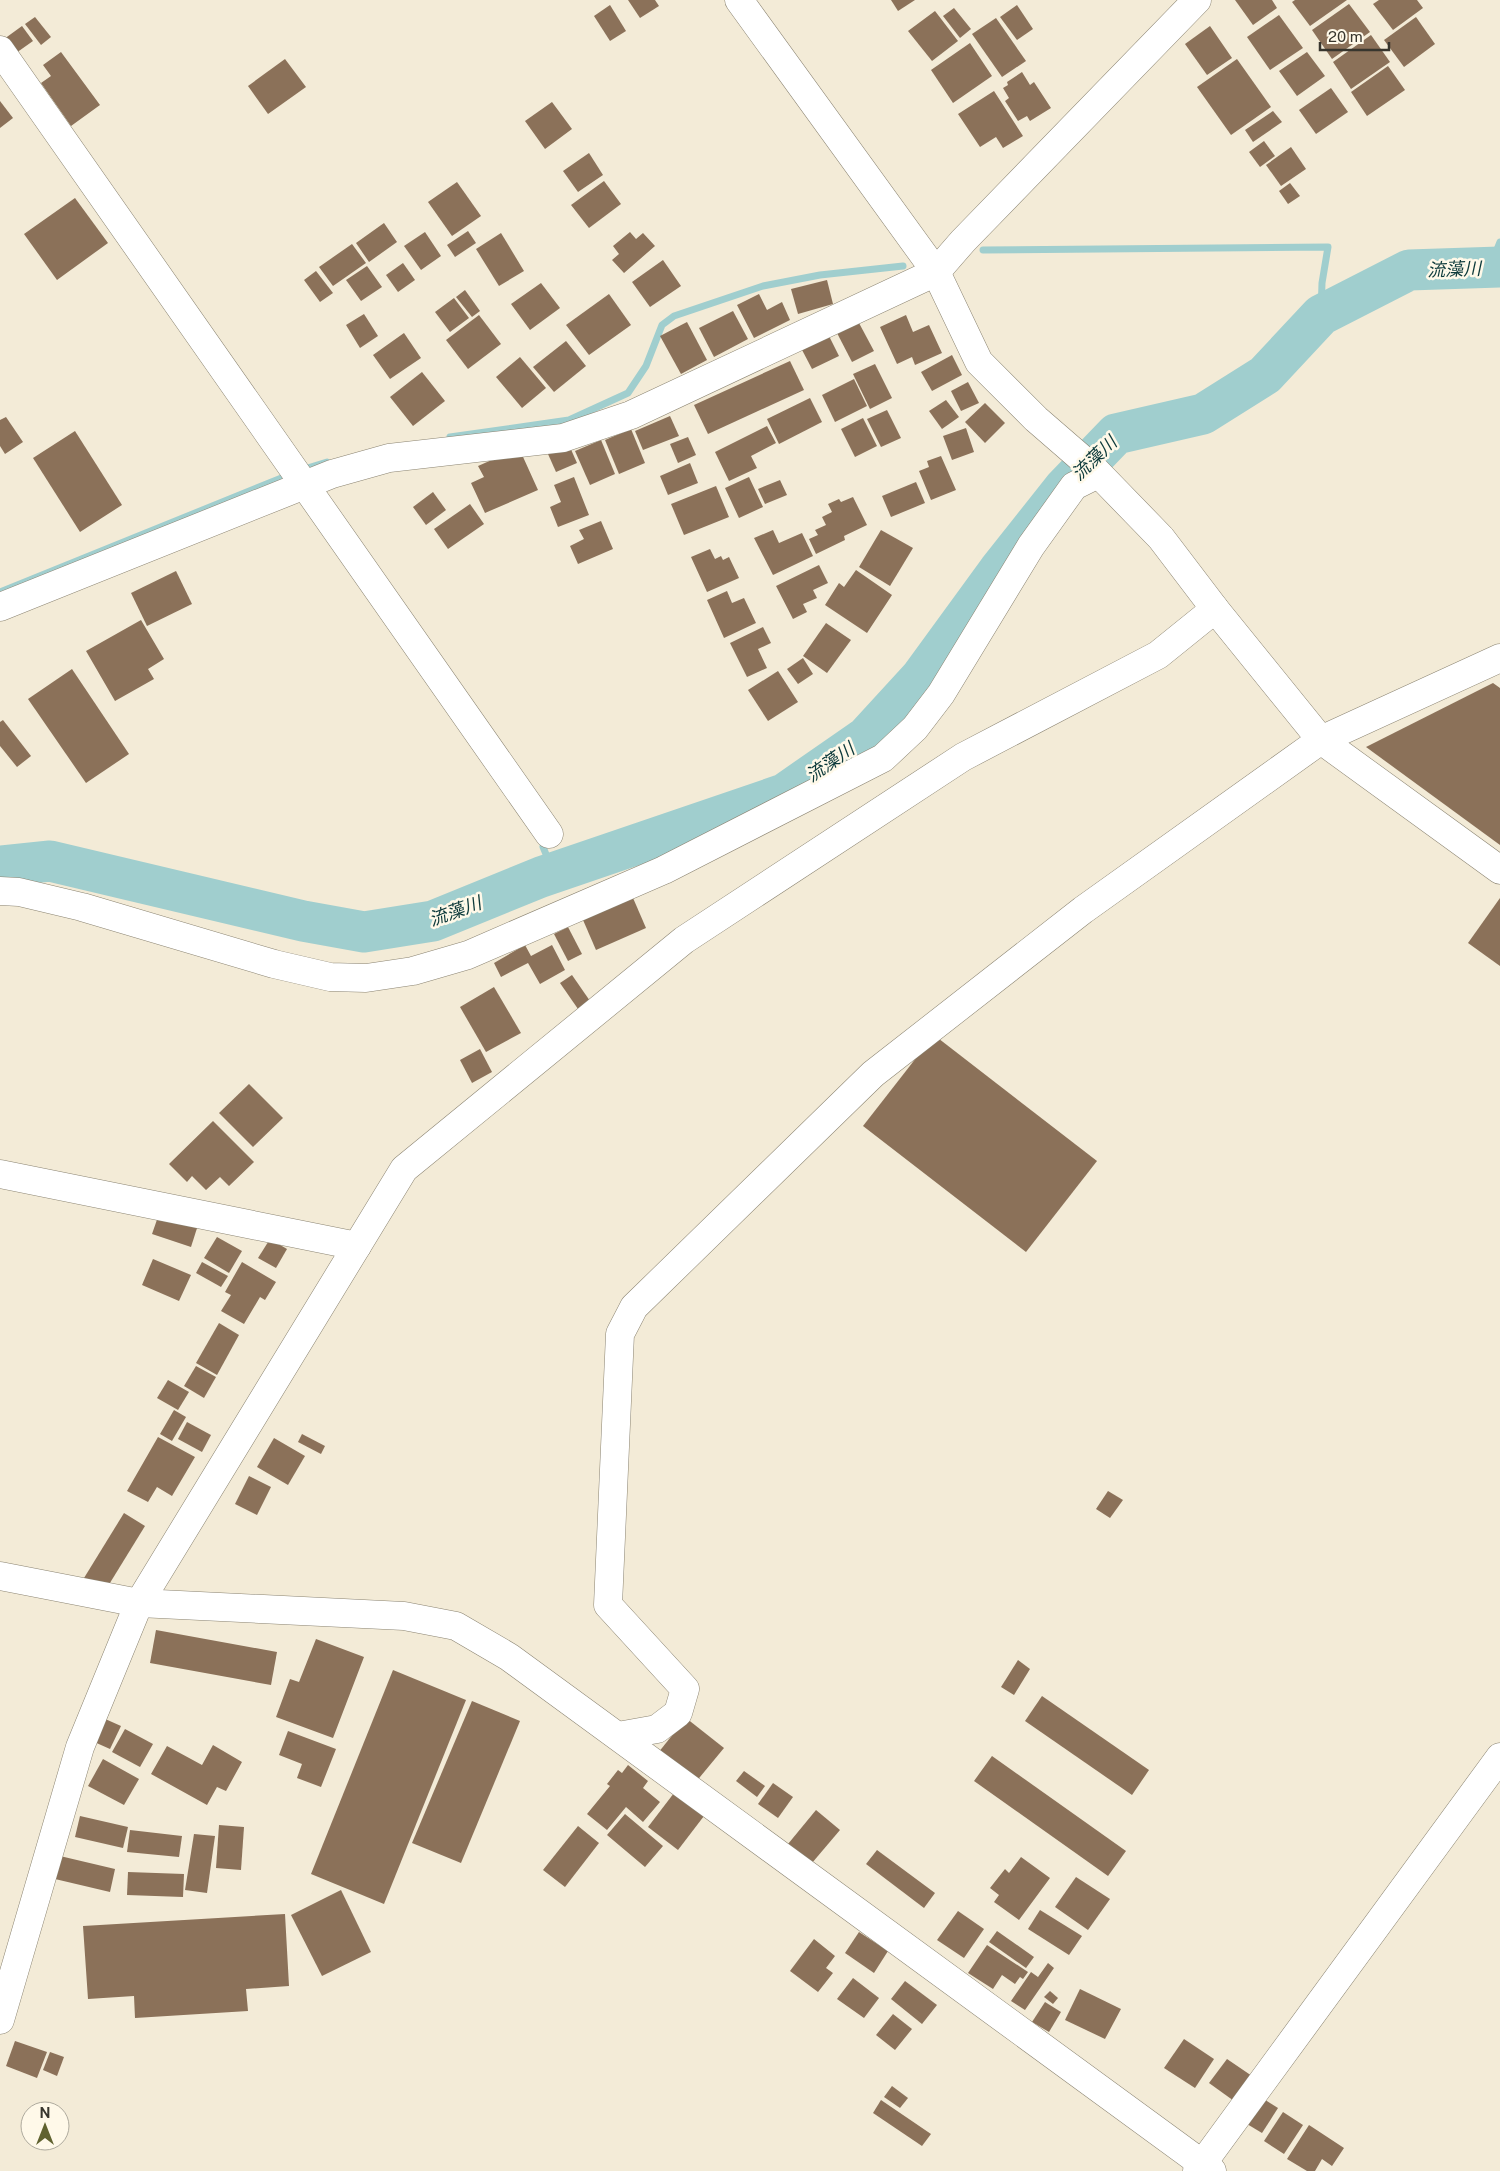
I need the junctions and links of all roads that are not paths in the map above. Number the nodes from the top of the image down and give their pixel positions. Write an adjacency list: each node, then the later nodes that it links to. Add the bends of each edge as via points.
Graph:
1 (739, 0): 4 (street)
2 (1197, 0): 4 (street, via 963,240)
3 (0, 50): 6 (street)
4 (936, 272): 5 (street, via 979,362); 6 (street, via 631,415 563,438 389,458 332,474)
5 (1097, 473): 8 (street, via 1161,538); 13 (street, via 1074,486 1031,546 941,694 916,728 883,758 664,870 468,955 413,971 366,978 330,977 274,964 82,907 19,892)
6 (297, 474): 7 (street); 11 (street)
7 (0, 607)
8 (1214, 609): 10 (street); 15 (street, via 1158,655 963,757 684,940 398,1178)
9 (1500, 658): 10 (street)
10 (1321, 740): 12 (street); 18 (street, via 1083,910 873,1074 634,1307 620,1334 608,1605 685,1689 678,1713 657,1729)
11 (549, 834)
12 (1500, 870)
13 (0, 891)
14 (0, 1174): 15 (street)
15 (356, 1246): 17 (street)
16 (0, 1576): 17 (street)
17 (139, 1602): 18 (street, via 404,1616 456,1626 509,1657); 20 (street, via 80,1747)
18 (618, 1736): 21 (street)
19 (1500, 1757): 21 (street)
20 (0, 2020)
21 (1204, 2169)

